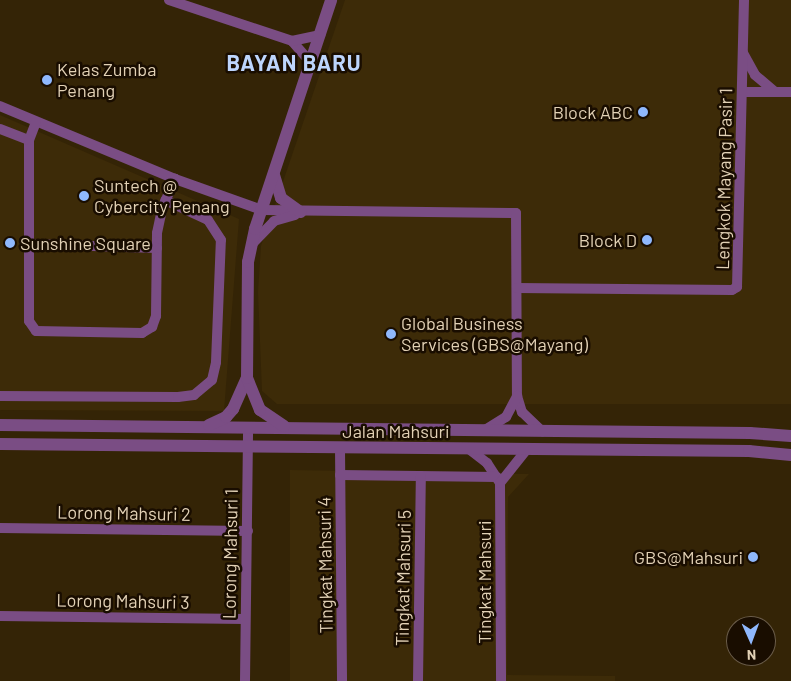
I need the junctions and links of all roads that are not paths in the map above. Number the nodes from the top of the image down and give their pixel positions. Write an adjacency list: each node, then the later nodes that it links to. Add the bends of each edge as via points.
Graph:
1 (169, 0): 5 (street)
2 (331, 0): 4 (street)
3 (744, 0): 6 (street, Lengkok Mayang Pasir 1)
4 (320, 35): 5 (street); 7 (street)
5 (292, 41): 7 (street)
6 (742, 51): 8 (street, Lengkok Mayang Pasir 1); 9 (street, via 755,75)
7 (310, 62): 15 (street)
8 (742, 92): 9 (street); 23 (street, Lengkok Mayang Pasir 1, via 737,287 732,290)
9 (775, 92): 10 (street)
10 (791, 92)
11 (0, 106): 12 (street)
12 (36, 122): 14 (street); 16 (street)
13 (0, 129): 14 (street)
14 (29, 140): 20 (street)
15 (274, 175): 18 (street); 19 (street, via 281,198)
16 (175, 179): 17 (street); 18 (street)
17 (166, 200): 21 (street); 25 (street, via 208,220 221,240 216,362 212,380 194,395 178,397)
18 (262, 210): 19 (street); 22 (street)
19 (304, 212): 22 (street, via 274,221 257,236); 23 (street, via 516,213)
20 (29, 244): 21 (street); 21 (street, via 29,321 36,331 142,333 152,328 156,316)
21 (157, 248)
22 (250, 248): 24 (street)
23 (517, 288): 26 (street)
24 (247, 378): 28 (street, via 226,417); 30 (street, via 260,410 268,418)
25 (0, 396)
26 (517, 396): 31 (street, via 506,417); 32 (street, via 522,412)
27 (0, 425): 28 (street, Jalan Mahsuri)
28 (202, 427): 29 (street, Jalan Mahsuri)
29 (248, 428): 30 (street, Jalan Mahsuri); 35 (street, Lorong Mahsuri 1)
30 (289, 428): 31 (street, Jalan Mahsuri)
31 (485, 430): 32 (street, Jalan Mahsuri)
32 (542, 431): 33 (street, Jalan Mahsuri)
33 (791, 436)
34 (0, 444): 35 (street, Jalan Mahsuri)
35 (248, 447): 36 (street, Jalan Mahsuri); 44 (street, Lorong Mahsuri 1)
36 (340, 448): 37 (street, Jalan Mahsuri); 40 (street, Tingkat Mahsuri 4)
37 (469, 449): 38 (street, Jalan Mahsuri); 42 (street, via 488,463)
38 (526, 449): 39 (street, Jalan Mahsuri, via 749,451); 42 (street)
39 (791, 456)
40 (340, 475): 41 (street); 48 (street, Tingkat Mahsuri 4)
41 (421, 476): 42 (street); 49 (street, Tingkat Mahsuri 5)
42 (498, 480): 50 (street, Tingkat Mahsuri)
43 (0, 528): 44 (street, Lorong Mahsuri 2)
44 (248, 531): 46 (street, Lorong Mahsuri 1)
45 (0, 616): 46 (street, Lorong Mahsuri 3)
46 (245, 619): 47 (street, Lorong Mahsuri 1)
47 (245, 681)
48 (342, 681)
49 (418, 681)
50 (501, 681)

